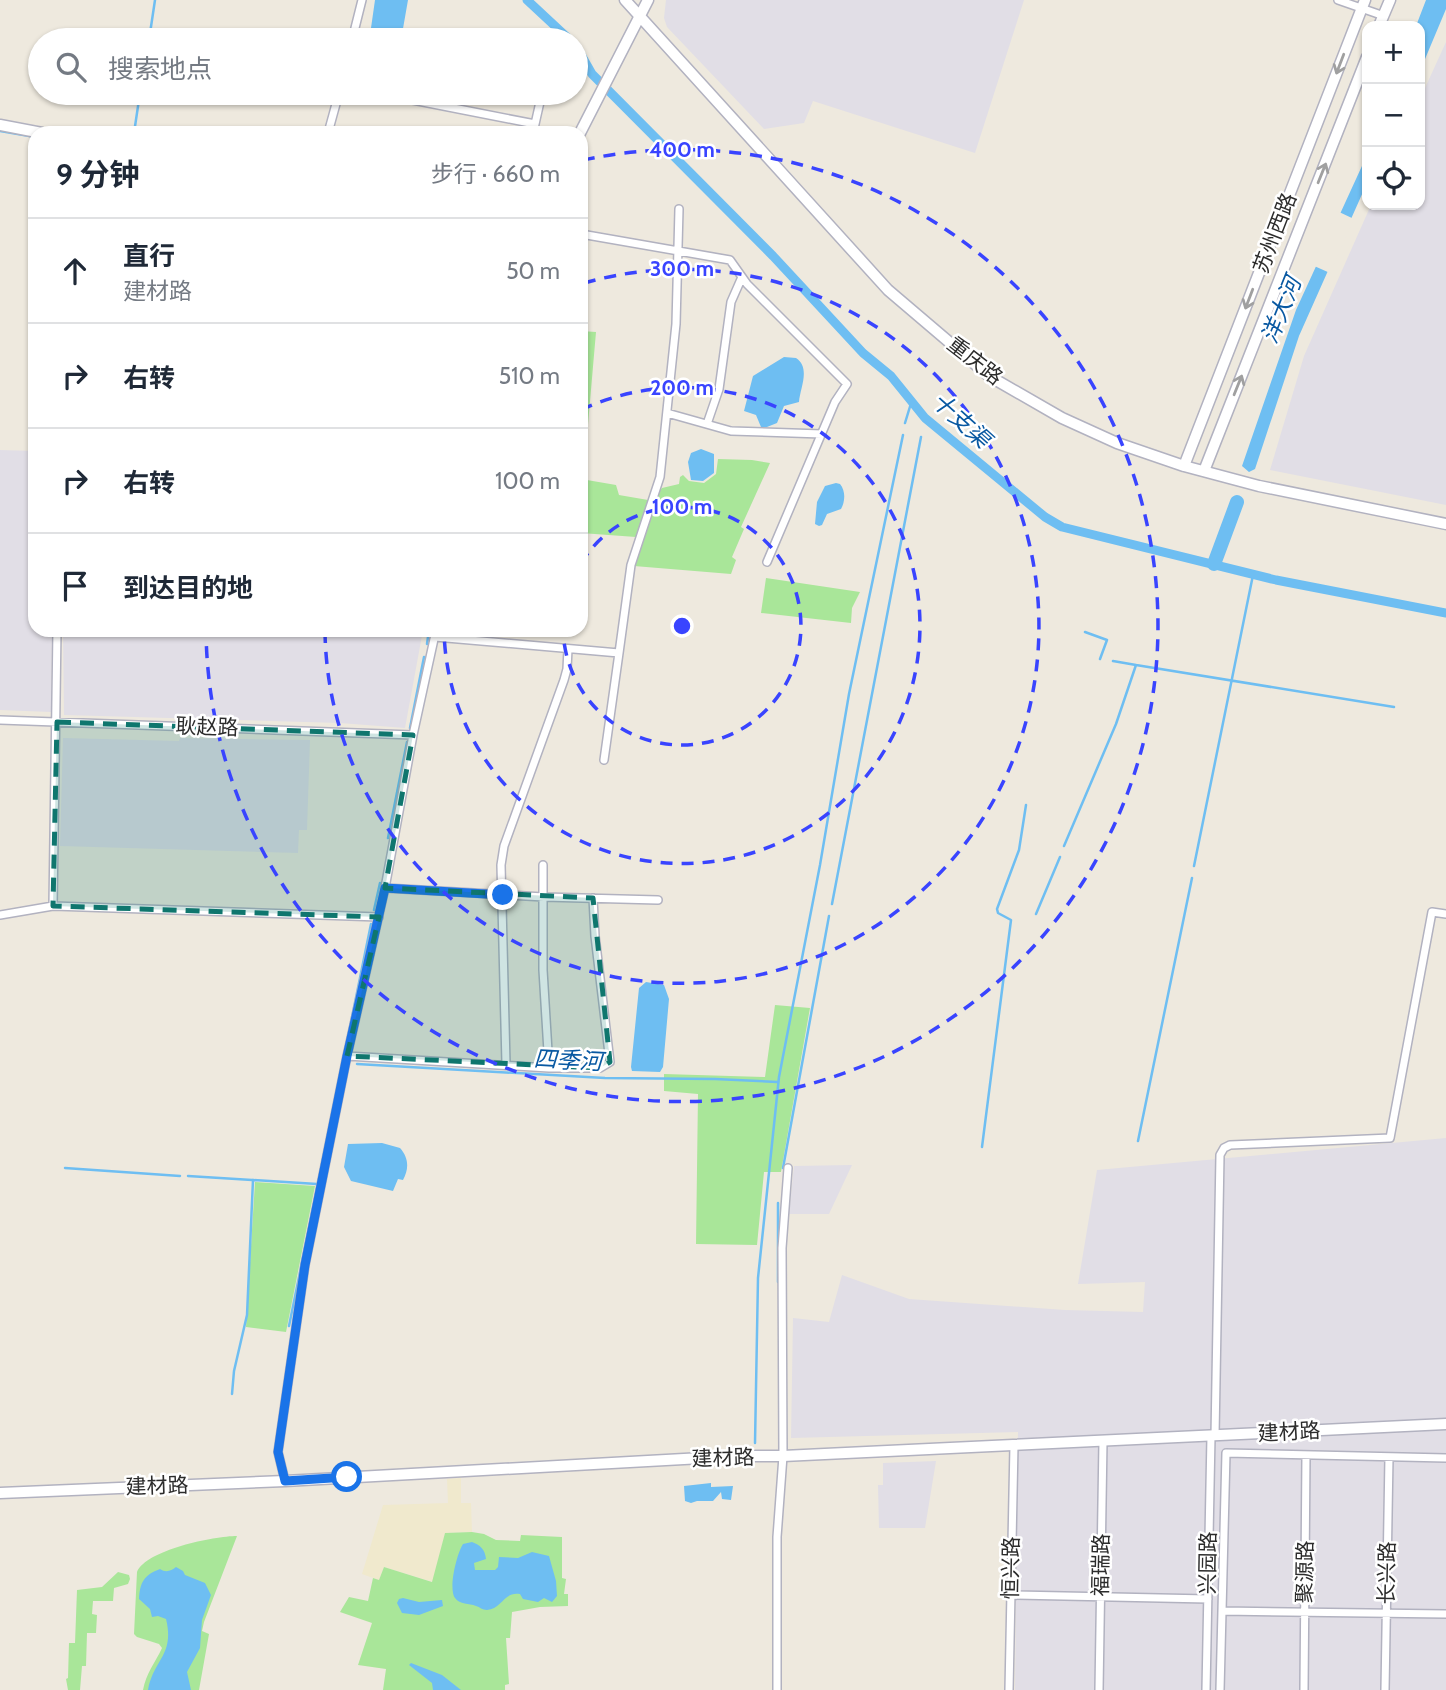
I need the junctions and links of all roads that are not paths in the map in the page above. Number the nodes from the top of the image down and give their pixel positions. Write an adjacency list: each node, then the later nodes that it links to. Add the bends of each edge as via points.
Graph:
1 (362, 0): 9 (street)
2 (625, 0): 7 (street, 重庆路)
3 (648, 0): 7 (street)
4 (1338, 0): 6 (street)
5 (1390, 0): 8 (street)
6 (1364, 4): 8 (street); 23 (street, 苏州西路, one-way to 23)
7 (641, 17): 17 (street); 28 (street, 重庆路, via 888,290 980,368 1062,418)
8 (1382, 21)
9 (355, 28)
10 (1362, 70): 24 (street, 苏州西路, one-way to 10)
11 (336, 105): 16 (street)
12 (438, 105): 14 (street)
13 (539, 105): 14 (street)
14 (535, 124)
15 (0, 125): 18 (street)
16 (330, 126)
17 (584, 126)
18 (28, 130)
19 (679, 209): 21 (street)
20 (588, 235): 21 (street)
21 (678, 251): 22 (street, via 730,260); 25 (street)
22 (742, 277): 26 (street, via 731,302 719,389); 27 (street, via 847,384)
23 (1210, 400): 24 (street); 28 (street, 苏州西路)
24 (1229, 409): 29 (street, 苏州西路)
25 (667, 414): 26 (street); 36 (street, via 660,477 631,565)
26 (707, 424): 27 (street, via 740,432)
27 (822, 434): 31 (street)
28 (1184, 466): 29 (street, 重庆路)
29 (1204, 471): 30 (street, 重庆路)
30 (1446, 524)
31 (767, 562)
32 (57, 637): 38 (street)
33 (435, 637): 39 (street)
34 (469, 637): 35 (street)
35 (568, 649): 36 (street); 43 (street, via 564,680 508,832 501,865)
36 (619, 653): 40 (street)
37 (0, 720): 38 (street, 耿赵路)
38 (57, 722): 39 (street, 耿赵路); 47 (street)
39 (414, 735): 42 (street)
40 (604, 760)
41 (543, 865): 44 (street)
42 (385, 888): 43 (street); 50 (street)
43 (503, 895): 44 (street); 52 (street)
44 (544, 897): 45 (street); 53 (street)
45 (593, 898): 46 (street); 53 (street, via 610,1062 600,1068)
46 (658, 900)
47 (53, 906): 49 (street); 50 (street)
48 (1446, 914): 56 (street, 兴园路, via 1432,912 1390,1138 1230,1145 1220,1155)
49 (0, 915)
50 (379, 917): 51 (street)
51 (347, 1056): 52 (street); 63 (street, via 305,1265 278,1452)
52 (506, 1065): 53 (street)
53 (549, 1068)
54 (788, 1168): 60 (street, via 782,1248)
55 (1446, 1424): 56 (street, 建材路)
56 (1213, 1436): 57 (street, 建材路); 67 (street, 兴园路)
57 (1104, 1441): 58 (street, 建材路); 66 (street, 福瑞路)
58 (1014, 1445): 60 (street, 建材路); 65 (street, 恒兴路)
59 (1306, 1455): 61 (street); 68 (street, via 1226,1453); 69 (street, 聚源路)
60 (783, 1456): 63 (street, 建材路); 72 (street, via 777,1537)
61 (1389, 1457): 62 (street); 70 (street, 长兴路)
62 (1446, 1458)
63 (285, 1481): 64 (street, 建材路)
64 (0, 1493)
65 (1011, 1595): 66 (street); 73 (street, 恒兴路)
66 (1101, 1597): 67 (street); 74 (street, 福瑞路)
67 (1208, 1599): 75 (street, 兴园路)
68 (1222, 1611): 69 (street); 76 (street)
69 (1305, 1612): 70 (street); 77 (street, 聚源路)
70 (1386, 1613): 71 (street); 78 (street, 长兴路)
71 (1446, 1614)
72 (777, 1690)
73 (1009, 1690)
74 (1099, 1690)
75 (1206, 1690)
76 (1220, 1690)
77 (1304, 1690)
78 (1385, 1690)

